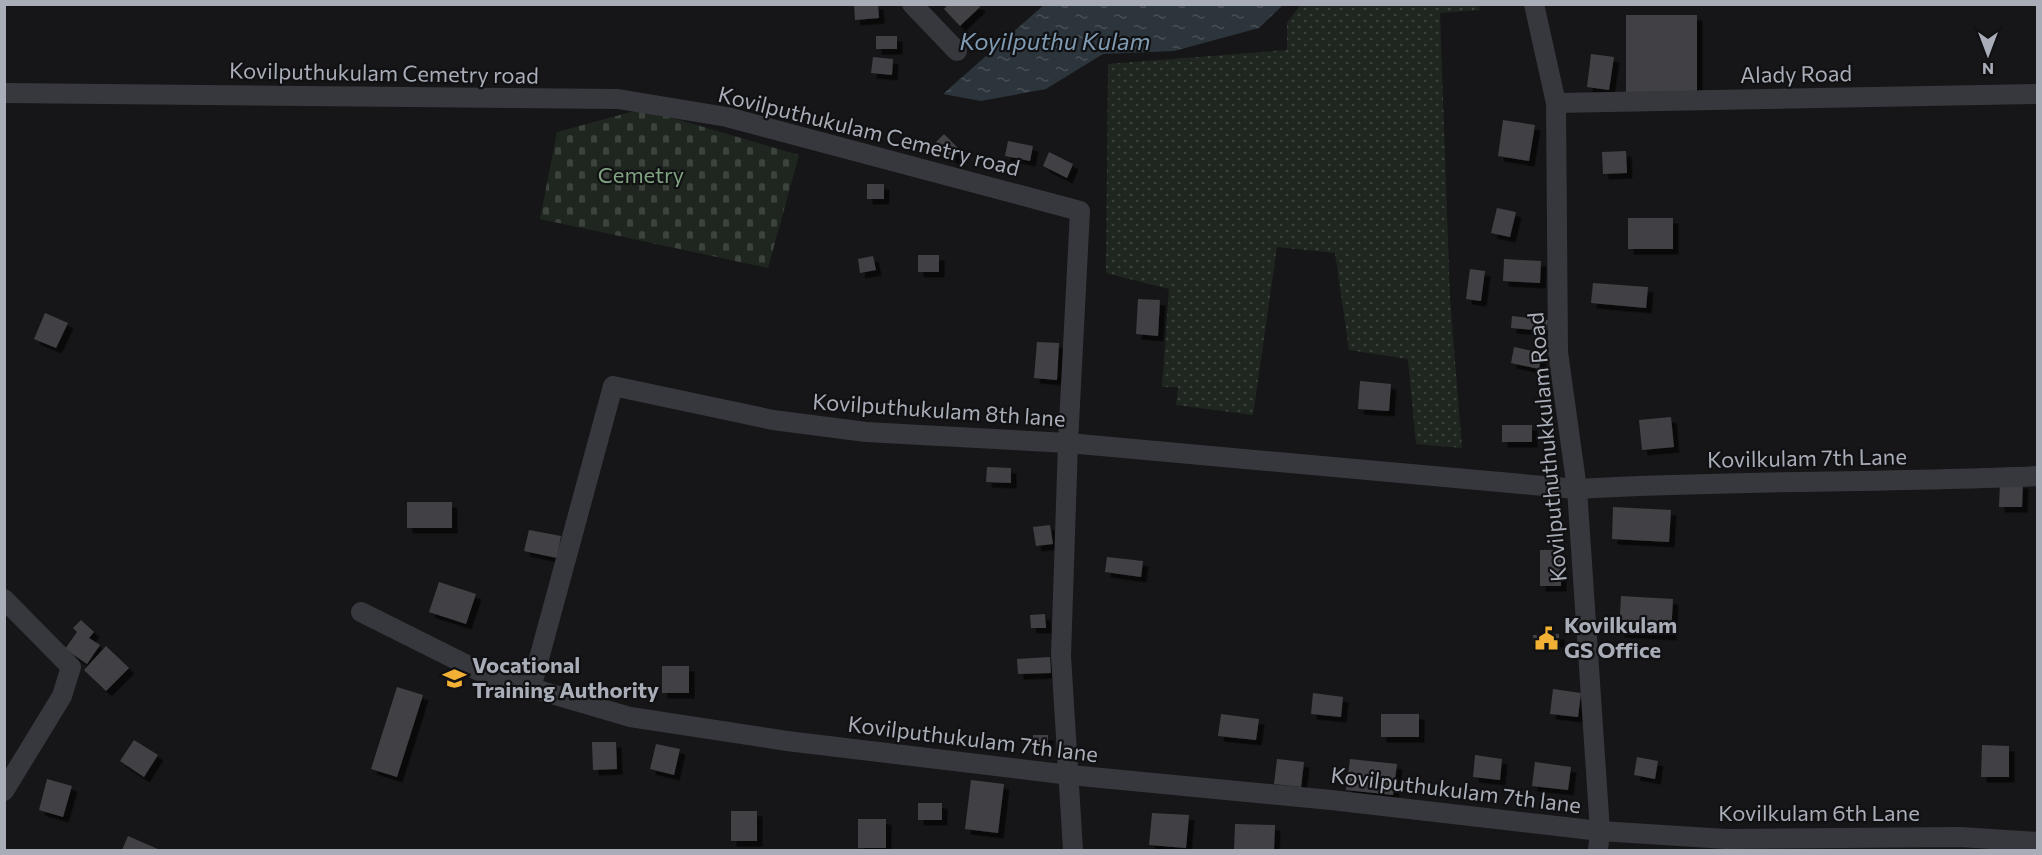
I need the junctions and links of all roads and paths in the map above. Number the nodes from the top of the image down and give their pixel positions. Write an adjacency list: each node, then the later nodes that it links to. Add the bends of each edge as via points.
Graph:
1 (912, 4): 3 (street)
2 (1534, 4): 6 (street, Kovilputhuthukkulam Road)
3 (957, 51)
4 (4, 93): 7 (street, Kovilputhukulam Cemetry road, via 618,99 727,117 1080,211)
5 (2037, 94): 6 (street, Alady Road)
6 (1556, 103): 9 (street, Kovilputhuthukkulam Road, via 1558,352)
7 (1068, 443): 9 (street, Kovilputhukulam 8th lane); 12 (street, Kovilputhukulam 8th lane, via 866,432 773,420 613,386); 13 (street, Kovilputhukulam Cemetry road, via 1061,657)
8 (2037, 476): 9 (street, Kovilkulam 7th Lane)
9 (1576, 489): 15 (street, Kovilputhuthukkulam Road)
10 (4, 599): 14 (street, via 70,667 62,696)
11 (361, 612): 12 (street, Kovilputhukulam 7th lane, via 487,675)
12 (531, 688): 13 (street, Kovilputhukulam 7th lane, via 630,717)
13 (1070, 776): 15 (street, Kovilputhukulam 7th lane, via 1331,800); 17 (street, Kovilputhukulam Cemetry road)
14 (4, 791)
15 (1600, 831): 16 (street, Kovilkulam 6th Lane, via 1725,839 1960,837); 18 (street, Kovilputhuthukkulam Road)
16 (2037, 842)
17 (1074, 850)
18 (1598, 850)

